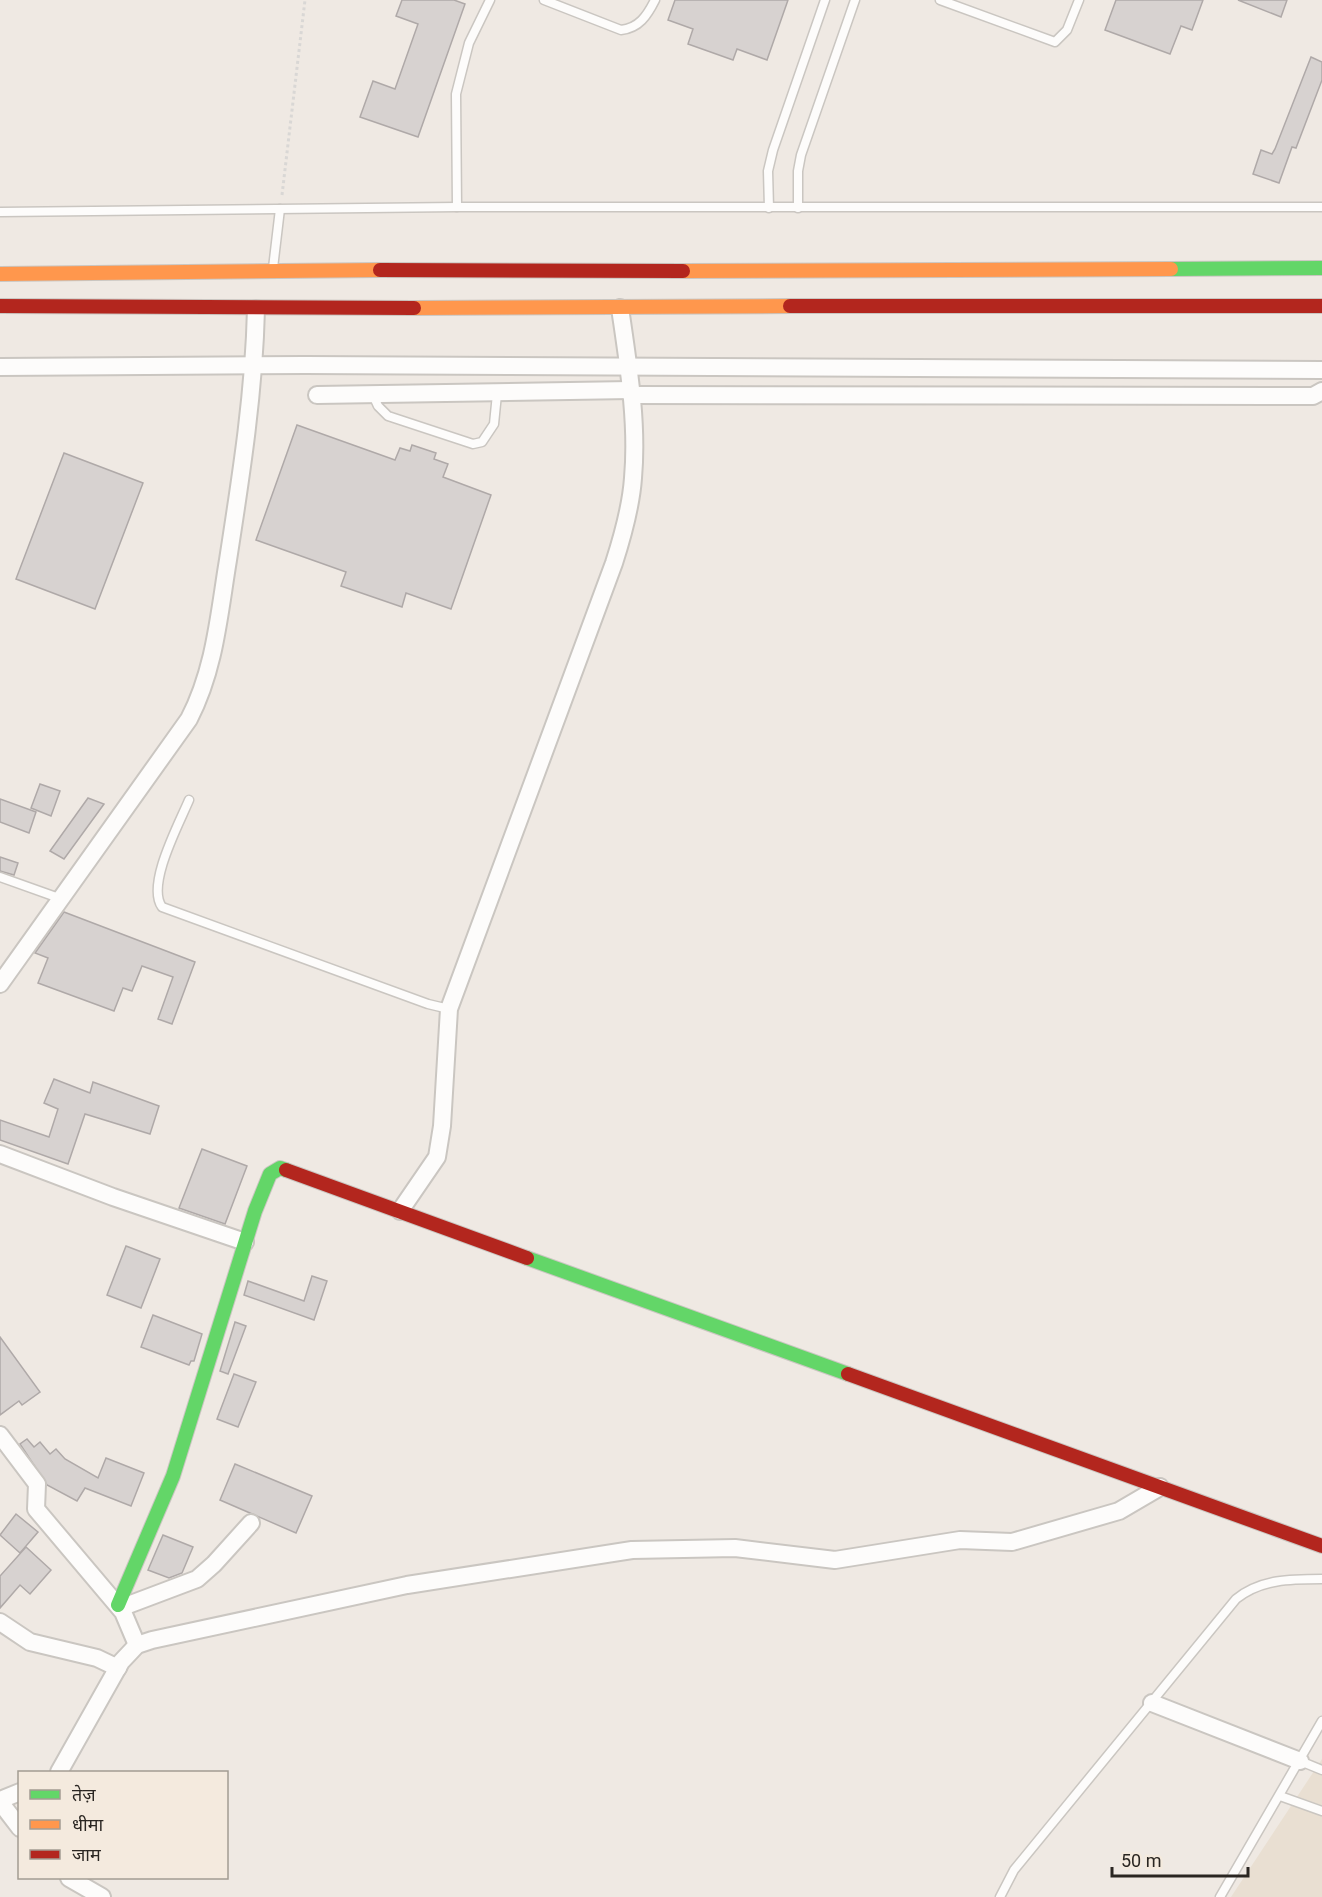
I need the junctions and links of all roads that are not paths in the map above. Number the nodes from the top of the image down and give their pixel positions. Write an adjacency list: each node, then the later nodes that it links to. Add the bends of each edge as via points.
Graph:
1 (490, 0): 8 (lane, via 469,43 456,94)
2 (544, 0): 3 (lane, via 621,30 641,22)
3 (655, 0)
4 (825, 0): 10 (lane, via 772,150)
5 (855, 0): 11 (lane, via 801,155)
6 (940, 0): 7 (lane, via 1055,42 1067,30)
7 (1079, 0)
8 (457, 207): 10 (lane); 12 (lane)
9 (1322, 207): 11 (lane)
10 (769, 208): 11 (lane)
11 (798, 208)
12 (280, 209): 13 (lane); 15 (lane)
13 (0, 213)
14 (1322, 268): 15 (street, via 908,272)
15 (273, 270): 16 (street)
16 (0, 274)
17 (0, 306): 20 (street)
18 (1322, 306): 19 (street)
19 (620, 308): 20 (street); 22 (street)
20 (256, 309): 21 (street)
21 (255, 365): 22 (street); 23 (street); 32 (street, via 207,680 189,719)
22 (629, 366): 24 (street); 26 (street)
23 (0, 367)
24 (1322, 370)
25 (1322, 392): 26 (street, via 1312,396)
26 (631, 393): 27 (street); 34 (street, via 633,477 623,532)
27 (497, 394): 29 (street); 29 (lane, via 494,424 482,442 473,444 388,416)
28 (317, 395): 29 (street)
29 (373, 395)
30 (189, 800): 34 (lane, via 160,872 156,895 162,907)
31 (0, 877): 32 (lane)
32 (59, 898): 33 (street)
33 (0, 984)
34 (449, 1009): 36 (street, via 439,1147 432,1168)
35 (0, 1154): 37 (street)
36 (400, 1210): 37 (street, via 276,1168 266,1182); 39 (street)
37 (245, 1242): 43 (street, via 171,1484)
38 (0, 1435): 43 (street, via 37,1484 35,1503 39,1514)
39 (1160, 1487): 41 (street); 45 (street, via 1119,1511 1012,1542 960,1540 836,1560 735,1548 632,1550 407,1585)
40 (251, 1523): 43 (street, via 196,1579)
41 (1322, 1546)
42 (1322, 1579): 47 (lane, via 1271,1582 1247,1590)
43 (119, 1607): 45 (street)
44 (0, 1622): 46 (street, via 30,1642 97,1658)
45 (137, 1645): 46 (street)
46 (118, 1668): 51 (street)
47 (1152, 1703): 49 (street); 59 (lane, via 1014,1870)
48 (1322, 1721): 49 (lane)
49 (1300, 1761): 50 (lane); 53 (lane)
50 (1322, 1770)
51 (60, 1771)
52 (18, 1793): 54 (street)
53 (1280, 1796): 55 (lane); 60 (lane)
54 (0, 1801): 56 (street)
55 (1322, 1811)
56 (18, 1825)
57 (71, 1879): 58 (street)
58 (102, 1897)
59 (1000, 1897)
60 (1220, 1897)

